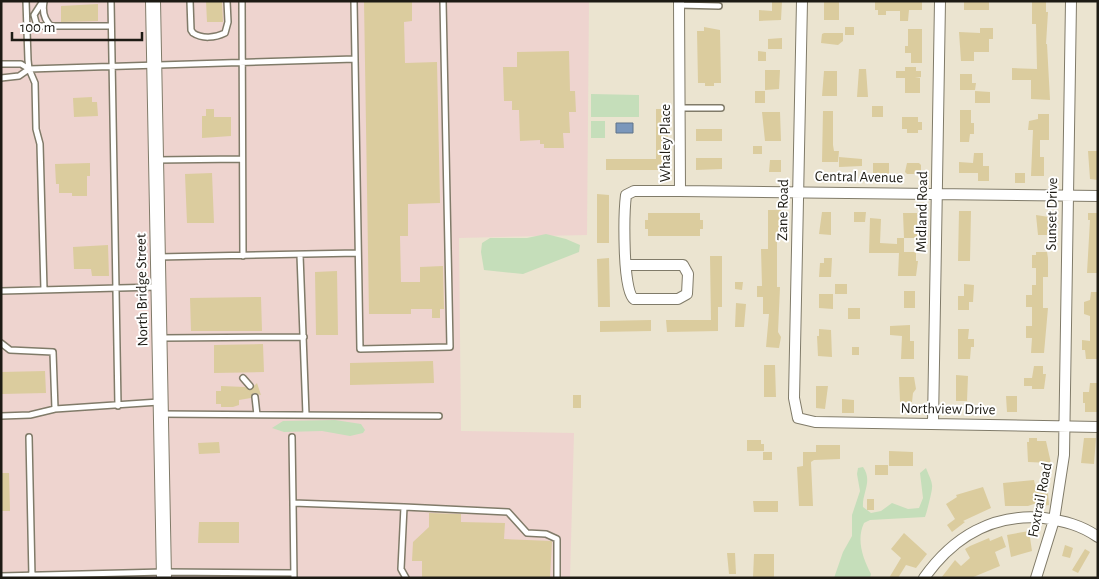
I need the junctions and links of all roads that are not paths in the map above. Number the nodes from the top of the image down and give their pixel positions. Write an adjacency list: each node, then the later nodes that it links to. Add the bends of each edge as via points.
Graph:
1 (26, 1): 22 (lane)
2 (44, 1): 16 (lane, via 42,11); 16 (lane, via 36,9 34,23)
3 (111, 1): 15 (lane)
4 (153, 1): 20 (main road, North Bridge Street)
5 (190, 1): 6 (lane, via 191,30 200,37 224,33 228,22)
6 (226, 1)
7 (242, 1): 18 (lane)
8 (354, 1): 17 (lane)
9 (443, 1): 33 (lane, via 450,347 360,349)
10 (802, 1): 29 (street, Zane Road)
11 (940, 1): 30 (street, Midland Road)
12 (1071, 1): 31 (street, Sunset Drive)
13 (679, 3): 14 (lane); 24 (street, Whaley Place)
14 (719, 6)
15 (111, 26): 16 (lane); 21 (lane)
16 (52, 27)
17 (355, 58): 18 (lane); 33 (lane)
18 (241, 61): 20 (lane); 26 (lane)
19 (1, 64): 22 (lane, via 21,64)
20 (154, 65): 21 (lane); 27 (main road, North Bridge Street)
21 (112, 66): 22 (lane); 39 (lane)
22 (29, 69): 23 (lane, via 20,76); 40 (lane, via 35,83 36,129 40,144)
23 (1, 78)
24 (679, 108): 25 (lane); 28 (street, Whaley Place)
25 (721, 108)
26 (242, 159): 27 (lane); 35 (lane)
27 (156, 160): 36 (main road, North Bridge Street)
28 (680, 191): 29 (street, Central Avenue); 37 (street, Whaley Place, via 634,191 626,195)
29 (799, 191): 30 (street, Central Avenue); 55 (street, Zane Road, via 794,398)
30 (937, 193): 31 (street, Central Avenue); 56 (street, Midland Road)
31 (1067, 196): 32 (street, Central Avenue); 57 (street, Sunset Drive)
32 (1098, 196)
33 (358, 253): 34 (lane)
34 (300, 255): 35 (lane); 42 (lane)
35 (243, 256): 36 (lane)
36 (157, 257): 38 (main road, North Bridge Street)
37 (626, 265): 37 (street, Whaley Place, via 629,293 634,299 678,299 687,294 688,274 683,266)
38 (158, 286): 39 (lane); 43 (main road, North Bridge Street)
39 (117, 289): 40 (lane); 48 (lane)
40 (44, 290): 41 (lane)
41 (1, 291)
42 (304, 337): 43 (lane); 52 (lane)
43 (159, 338): 49 (main road, North Bridge Street)
44 (1, 343): 50 (lane, via 10,350 53,352)
45 (243, 378): 46 (lane)
46 (250, 386)
47 (255, 397): 51 (lane)
48 (118, 406): 49 (lane); 50 (lane)
49 (160, 408): 51 (lane); 65 (main road, North Bridge Street)
50 (55, 409): 53 (lane, via 30,415)
51 (257, 415): 52 (lane)
52 (306, 415): 54 (lane)
53 (1, 416)
54 (439, 416)
55 (798, 418): 56 (street, Northview Drive, via 807,422)
56 (933, 423): 57 (street, Northview Drive)
57 (1064, 426): 58 (street, Northview Drive); 63 (street, Foxtrail Road, via 1062,477)
58 (1098, 427)
59 (28, 437): 68 (lane)
60 (292, 437): 61 (lane)
61 (293, 503): 62 (lane); 66 (lane)
62 (404, 507): 69 (lane, via 401,569); 70 (lane, via 508,512 527,533 546,534 557,539)
63 (1054, 520): 64 (street, via 1084,528); 71 (street, via 1015,518 982,527 955,543); 72 (street, Foxtrail Road)
64 (1098, 537)
65 (164, 575): 66 (lane); 68 (lane)
66 (294, 575)
67 (1, 576): 68 (lane)
68 (32, 576)
69 (406, 578)
70 (557, 578)
71 (924, 578)
72 (1036, 578)

